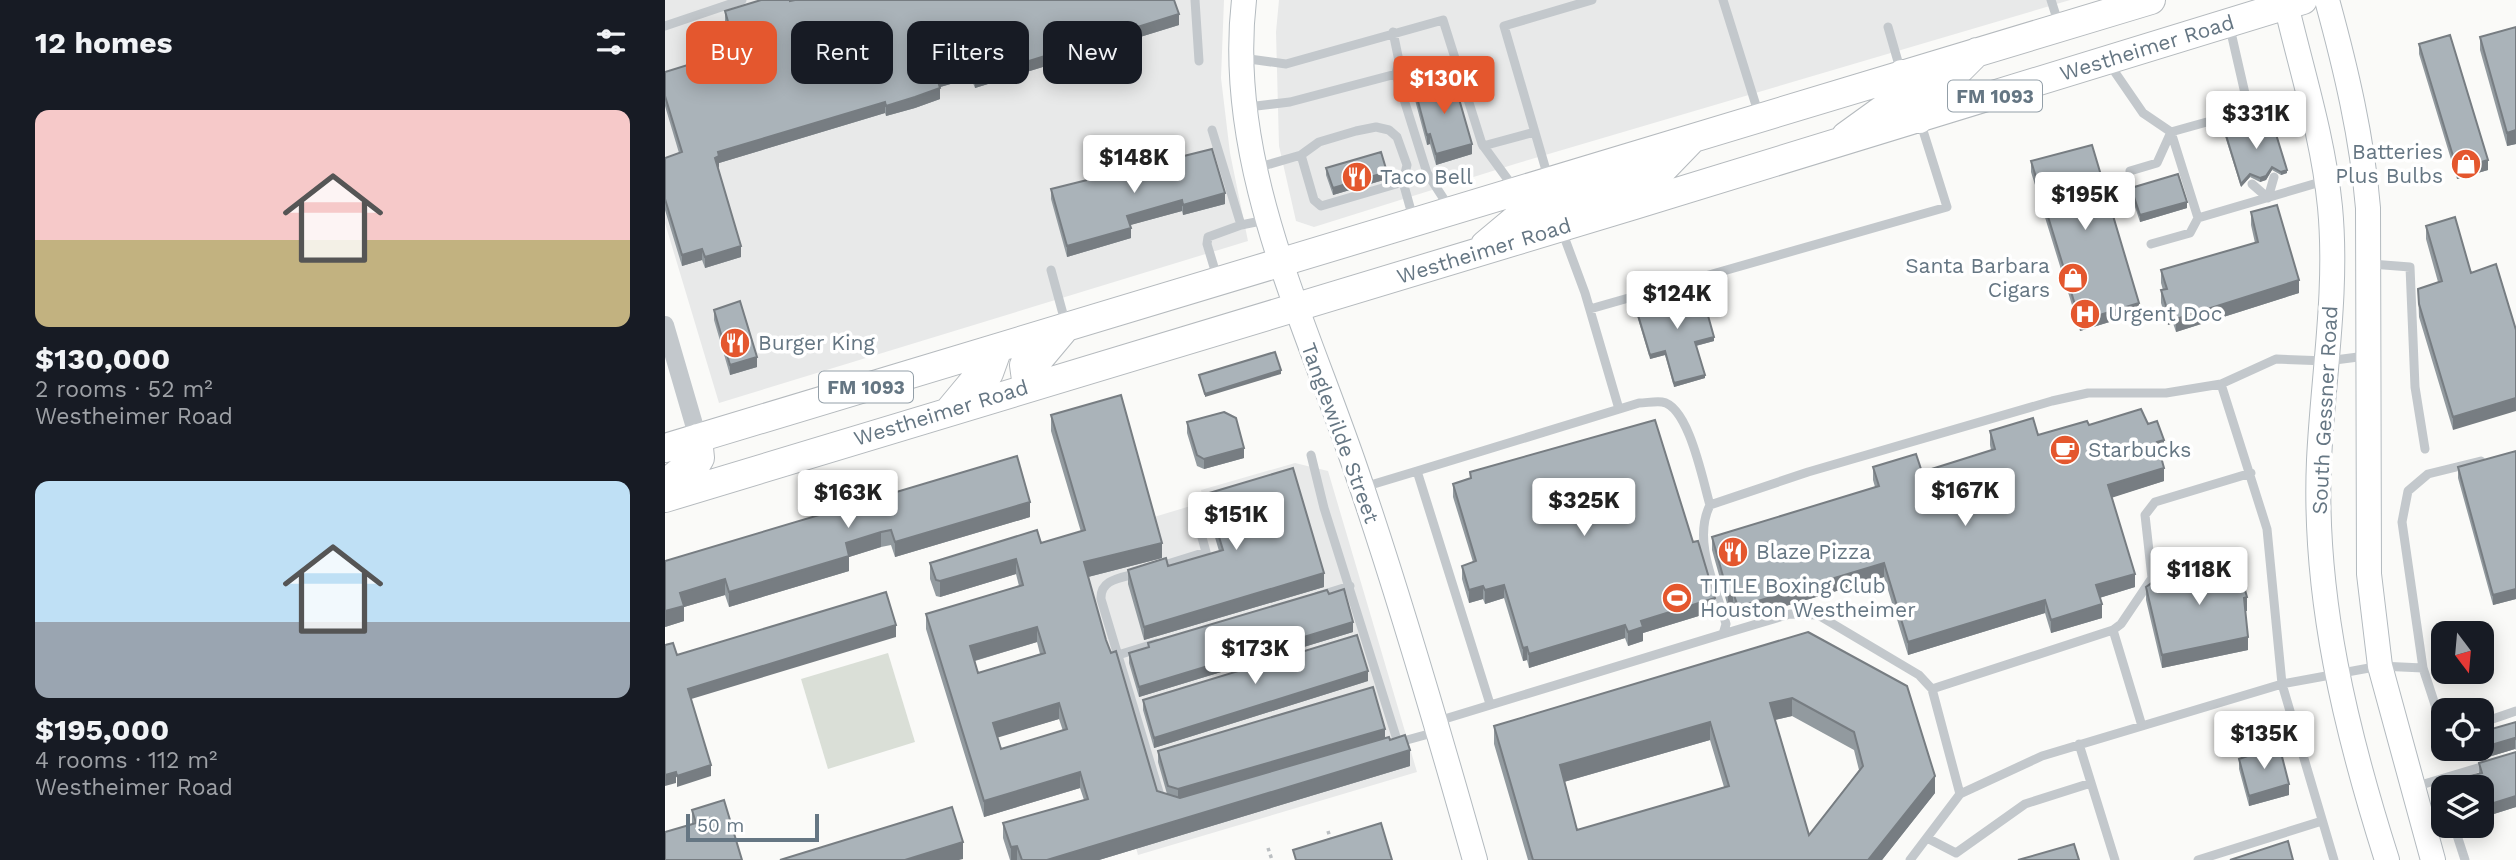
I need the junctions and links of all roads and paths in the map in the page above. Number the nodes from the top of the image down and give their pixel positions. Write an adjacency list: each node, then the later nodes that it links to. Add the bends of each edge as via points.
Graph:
1 (742, 0): 11 (lane)
2 (1195, 0): 16 (lane)
3 (1244, 0): 15 (main road, Tanglewilde Street)
4 (1592, 0): 27 (lane, via 1504,26)
5 (1723, 0): 23 (lane)
6 (2327, 0): 52 (main road, South Gessner Road, via 2364,160)
7 (2138, 2): 9 (main road, FM 1093)
8 (2291, 2): 10 (main road, Westheimer Road / FM 1093); 20 (main road, South Gessner Road)
9 (2055, 13): 14 (main road, FM 1093)
10 (2229, 23): 17 (main road, Westheimer Road / FM 1093); 22 (lane)
11 (665, 26)
12 (1888, 27): 19 (lane)
13 (1393, 32): 15 (lane, via 1286,64); 18 (lane, via 1399,61); 31 (lane, via 1443,20)
14 (1979, 50): 19 (main road, FM 1093); 24 (main road, via 1947,82 1926,93)
15 (1240, 58): 21 (main road, Tanglewilde Street)
16 (1199, 61)
17 (2108, 61): 24 (main road, Westheimer Road / FM 1093); 28 (lane, via 2143,113)
18 (1396, 74): 21 (lane, via 1290,102); 43 (lane, via 1427,173)
19 (1902, 74): 23 (main road, FM 1093); 32 (main road, via 1900,97)
20 (2309, 93): 22 (lane); 37 (main road, South Gessner Road)
21 (1246, 108): 34 (main road, Tanglewilde Street)
22 (2249, 111): 25 (lane); 28 (lane); 29 (lane)
23 (1760, 118): 30 (main road, FM 1093)
24 (1919, 119): 32 (main road, Westheimer Road / FM 1093); 56 (lane, via 1947,207)
25 (2259, 126)
26 (1212, 130): 47 (lane)
27 (1535, 132): 31 (lane); 39 (lane)
28 (2171, 132): 35 (lane, via 2157,163); 44 (lane)
29 (2237, 132)
30 (1693, 138): 39 (main road, FM 1093); 48 (main road, via 1663,169 1574,198 1563,209)
31 (1483, 146): 41 (lane)
32 (1833, 146): 48 (main road, Westheimer Road / FM 1093)
33 (1301, 155): 34 (lane); 38 (lane, via 1314,200 1321,206); 38 (lane, via 1319,142 1376,127 1397,136 1406,165)
34 (1257, 168): 45 (main road, Tanglewilde Street)
35 (2130, 171)
36 (2274, 177): 42 (lane)
37 (2326, 181): 42 (lane); 61 (main road, South Gessner Road, via 2332,264)
38 (1403, 182): 46 (lane)
39 (1550, 183): 41 (main road, FM 1093); 50 (main road, via 1545,205 1522,214)
40 (2252, 184): 42 (lane)
41 (1517, 192): 43 (main road, FM 1093)
42 (2267, 198): 44 (lane)
43 (1451, 212): 46 (main road, FM 1093)
44 (2198, 218): 49 (lane, via 2190,233)
45 (1268, 219): 47 (lane); 51 (main road, Tanglewilde Street)
46 (1415, 223): 51 (main road, FM 1093)
47 (1241, 225): 54 (lane, via 1212,233 1206,241)
48 (1561, 227): 50 (main road, Westheimer Road / FM 1093); 56 (lane)
49 (2151, 244)
50 (1475, 254): 55 (main road, Westheimer Road / FM 1093)
51 (1282, 264): 54 (main road, FM 1093); 55 (main road, Tanglewilde Street)
52 (2370, 264): 60 (main road, South Gessner Road); 68 (lane, via 2410,267 2415,387)
53 (1051, 270): 58 (lane)
54 (1219, 283): 58 (main road, FM 1093)
55 (1296, 307): 63 (main road, Westheimer Road / FM 1093); 74 (main road, Tanglewilde Street)
56 (1590, 309): 64 (lane)
57 (665, 325): 66 (street)
58 (1066, 327): 59 (main road, FM 1093); 63 (main road, via 1039,358 1024,365)
59 (998, 348): 65 (main road, via 989,373 973,382); 66 (main road, FM 1093)
60 (2369, 356): 61 (lane); 86 (main road, South Gessner Road, via 2369,574)
61 (2327, 360): 62 (lane, via 2276,359); 88 (main road, South Gessner Road, via 2319,462 2321,582)
62 (2221, 384): 72 (lane); 76 (lane, via 2166,393 2088,393 2052,401)
63 (1027, 387): 65 (main road, Westheimer Road / FM 1093)
64 (1619, 409): 71 (lane); 76 (lane, via 1664,402 1676,411 1687,428)
65 (948, 412): 75 (main road, Westheimer Road / FM 1093)
66 (698, 438): 67 (main road, FM 1093); 73 (main road, via 697,463)
67 (665, 448)
68 (2425, 449)
69 (1311, 455): 78 (lane)
70 (2491, 459): 87 (lane, via 2428,474 2408,491 2402,522)
71 (1417, 471): 74 (lane); 95 (lane)
72 (2251, 473): 80 (lane, via 2155,502 2145,515 2152,578); 89 (lane, via 2267,529)
73 (665, 484)
74 (1362, 488): 99 (main road, Tanglewilde Street)
75 (665, 498)
76 (1710, 505): 81 (lane, via 1702,535 1726,624)
77 (1195, 512): 85 (lane, via 1206,552 1106,583 1101,590)
78 (1350, 586): 79 (lane); 82 (lane)
79 (1311, 598)
80 (2113, 630): 91 (lane); 100 (lane)
81 (1723, 634): 91 (lane, via 1790,614 1818,615 1919,675); 95 (lane)
82 (1365, 636): 84 (lane); 90 (lane)
83 (1170, 640): 85 (lane)
84 (1353, 640)
85 (1118, 655): 96 (lane)
86 (2380, 666): 87 (lane); 88 (lane); 110 (main road, South Gessner Road)
87 (2423, 668): 93 (lane)
88 (2338, 672): 89 (lane); 125 (main road, South Gessner Road, via 2355,761)
89 (2282, 684): 100 (lane); 113 (lane)
90 (1382, 687): 92 (lane); 101 (lane)
91 (1932, 689): 111 (lane)
92 (1369, 691)
93 (2433, 698)
94 (1146, 702): 96 (lane)
95 (1490, 704): 99 (lane)
96 (1133, 706): 105 (lane)
97 (2516, 711): 98 (lane)
98 (2494, 719)
99 (1437, 726): 101 (lane); 120 (main road, Tanglewilde Street)
100 (2142, 726): 102 (lane)
101 (1398, 743): 103 (lane)
102 (2079, 744): 108 (lane); 111 (lane, via 2042,755)
103 (1385, 746)
104 (1161, 753): 105 (lane)
105 (1149, 757): 112 (lane, via 1162,802)
106 (2503, 760): 107 (lane)
107 (2465, 775)
108 (2091, 783): 115 (lane, via 2025,804 1956,853); 122 (lane)
109 (2431, 785): 110 (lane)
110 (2420, 786): 126 (main road, South Gessner Road)
111 (1960, 794): 115 (lane)
112 (1168, 807)
113 (2322, 821): 123 (lane); 124 (lane)
114 (1328, 831): 118 (path)
115 (1927, 838): 121 (lane)
116 (2459, 838): 127 (lane)
117 (1268, 848): 119 (path)
118 (1333, 850)
119 (1272, 860)
120 (1475, 860)
121 (1910, 860)
122 (2115, 860)
123 (2198, 860)
124 (2334, 860)
125 (2387, 860)
126 (2433, 860)
127 (2465, 860)

